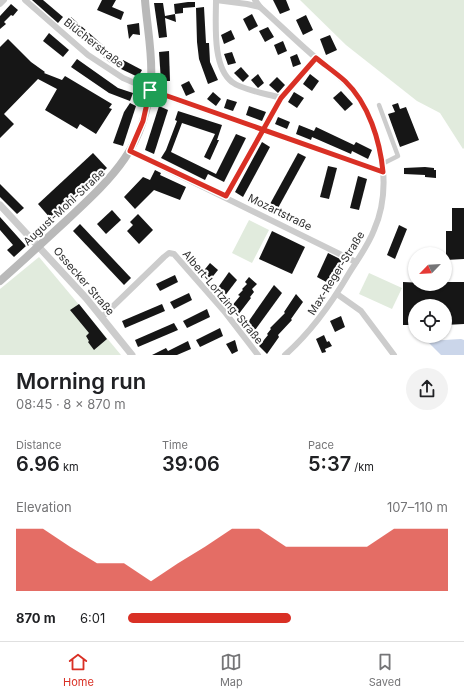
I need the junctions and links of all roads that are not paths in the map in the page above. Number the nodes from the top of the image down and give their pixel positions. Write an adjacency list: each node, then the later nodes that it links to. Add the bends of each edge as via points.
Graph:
1 (4, 0): 6 (street)
2 (25, 0): 9 (street, Blücherstraße, via 88,55 108,69)
3 (145, 0): 9 (main road, August-Mohl-Straße, via 151,69)
4 (216, 0): 7 (street); 10 (street, via 216,34 223,73 232,82)
5 (255, 0): 7 (street, Max-Reger-Straße)
6 (0, 4)
7 (260, 7): 8 (street, Max-Reger-Straße)
8 (316, 58): 10 (street); 14 (street, Max-Reger-Straße, via 346,82 359,99 374,128)
9 (150, 90): 12 (street, Blücherstraße); 13 (main road, August-Mohl-Straße, via 143,121)
10 (281, 98): 12 (street)
11 (379, 105): 14 (street, via 398,156)
12 (262, 130): 15 (street, Blücherstraße); 16 (street)
13 (130, 151): 16 (street, Mozartstraße); 18 (main road, August-Mohl-Straße, via 104,186)
14 (382, 164): 15 (street, Max-Reger-Straße)
15 (383, 172): 19 (street, Max-Reger-Straße, via 383,199 375,230)
16 (226, 196): 19 (street, Mozartstraße)
17 (0, 205): 18 (street, Ossecker Straße)
18 (38, 246): 20 (main road, August-Mohl-Straße); 22 (street, Ossecker Straße)
19 (356, 262): 21 (street, Max-Reger-Straße)
20 (0, 281)
21 (337, 294): 25 (street, Max-Reger-Straße, via 316,322); 26 (street, via 361,311)
22 (102, 317): 23 (street, Ossecker Straße); 24 (street, Albert-Lortzing-Straße, via 164,257 169,253 174,254)
23 (132, 355)
24 (258, 355)
25 (285, 355)
26 (394, 355)

